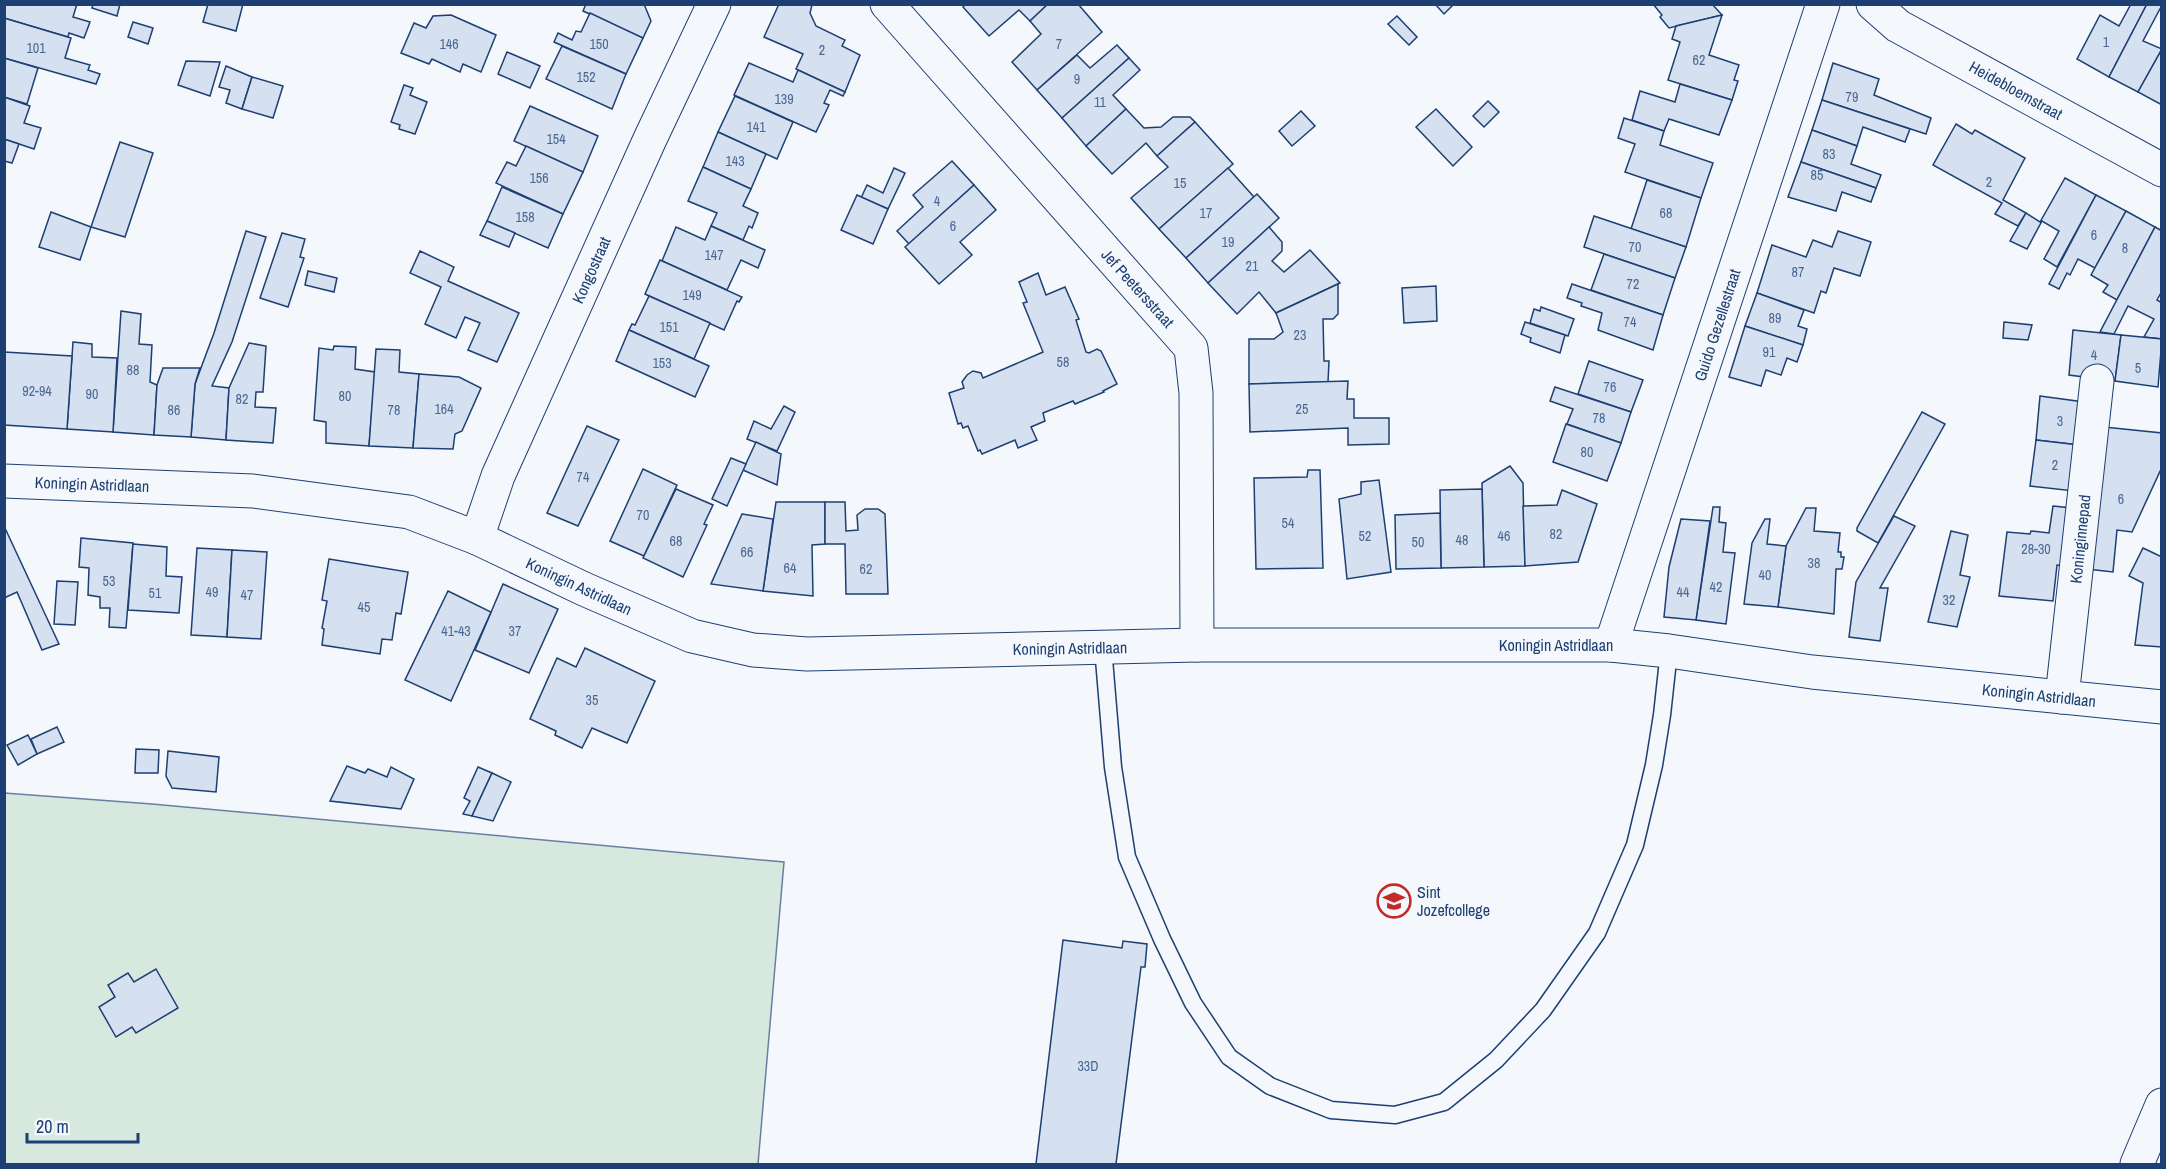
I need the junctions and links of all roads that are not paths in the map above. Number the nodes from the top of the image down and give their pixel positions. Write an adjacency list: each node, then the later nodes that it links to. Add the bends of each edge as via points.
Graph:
1 (714, 4): 8 (street, Kongostraat, via 498,476)
2 (887, 4): 9 (street, Jef Peetersstraat, via 1191,348 1196,393)
3 (1823, 4): 10 (street, Guido Gezellestraat)
4 (1873, 4): 5 (street, Heidebloemstraat, via 1898,26)
5 (2162, 170)
6 (2097, 381): 13 (street, Koninginnepad)
7 (4, 481): 8 (street, Koningin Astridlaan, via 253,491 409,512)
8 (477, 538): 11 (street, Koningin Astridlaan, via 692,636 753,650 807,654)
9 (1197, 645): 10 (street, Koningin Astridlaan); 11 (street, Koningin Astridlaan)
10 (1611, 645): 12 (street, Koningin Astridlaan)
11 (1103, 647): 12 (lane, via 1113,767 1127,857 1193,1003 1229,1057 1270,1086 1331,1110 1395,1115 1444,1102 1496,1060 1543,1010 1597,933 1635,845 1661,725)
12 (1669, 651): 13 (street, Koningin Astridlaan, via 1812,672)
13 (2062, 697): 14 (street, Koningin Astridlaan)
14 (2162, 707)
15 (2162, 1105): 16 (street)
16 (2137, 1164)

